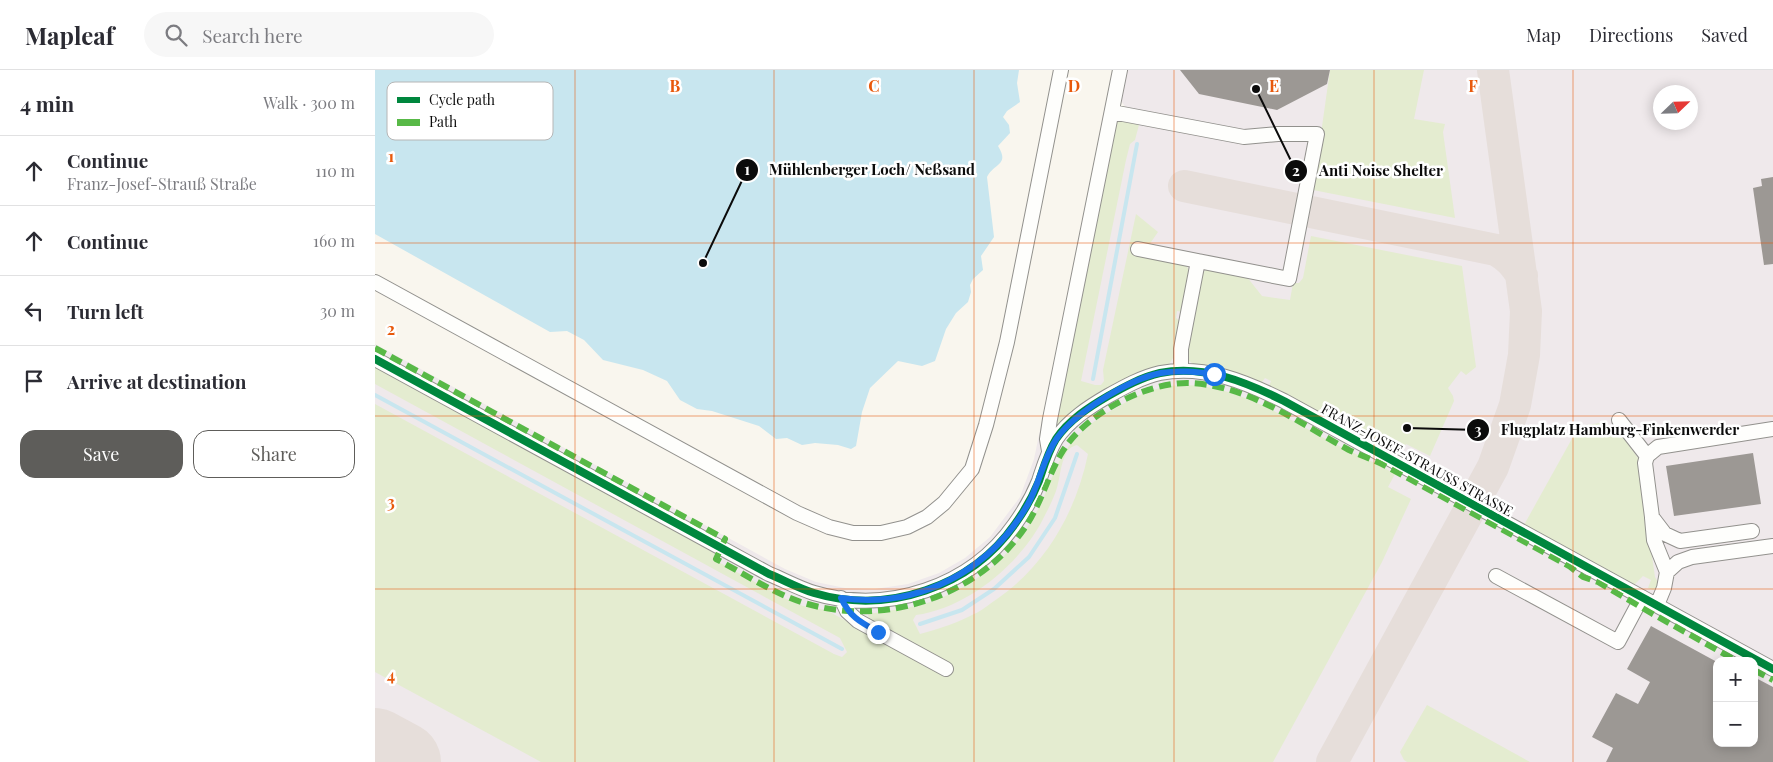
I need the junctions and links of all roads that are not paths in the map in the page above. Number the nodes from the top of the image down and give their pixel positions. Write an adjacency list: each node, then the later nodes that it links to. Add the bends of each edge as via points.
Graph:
1 (1061, 70): 6 (street, via 1007,342 972,469 945,503 907,527 881,533 853,533 797,513)
2 (1120, 70): 3 (street)
3 (1112, 112): 5 (street, via 1244,137 1317,134 1289,279); 11 (street, via 1050,419)
4 (1138, 249): 5 (street)
5 (1198, 261): 8 (street, via 1181,349)
6 (375, 282)
7 (375, 359): 20 (street, via 769,574 814,593)
8 (1181, 371): 11 (street, FRANZ-JOSEF-STRAUSS STRASSE, via 1147,377 1096,403 1064,430); 19 (street, FRANZ-JOSEF-STRAUSS STRASSE, via 1214,374 1263,390)
9 (1619, 420): 12 (street)
10 (1773, 429): 12 (street, via 1665,445)
11 (1049, 451): 20 (street, via 1023,512 1006,536 976,564 943,584 909,596 874,600)
12 (1647, 456): 13 (street, via 1645,463)
13 (1652, 518): 15 (street, via 1665,534); 17 (street, via 1654,540)
14 (1752, 532): 15 (street, via 1680,541)
15 (1673, 538): 17 (street, via 1667,554)
16 (1773, 546): 17 (street, via 1692,557 1678,562)
17 (1667, 572): 21 (street)
18 (1495, 576): 19 (street, via 1618,642)
19 (1642, 597): 21 (street, FRANZ-JOSEF-STRAUSS STRASSE)
20 (841, 598): 22 (street, via 847,611 858,621)
21 (1657, 605): 23 (street, FRANZ-JOSEF-STRAUSS STRASSE)
22 (946, 669)
23 (1773, 669)

